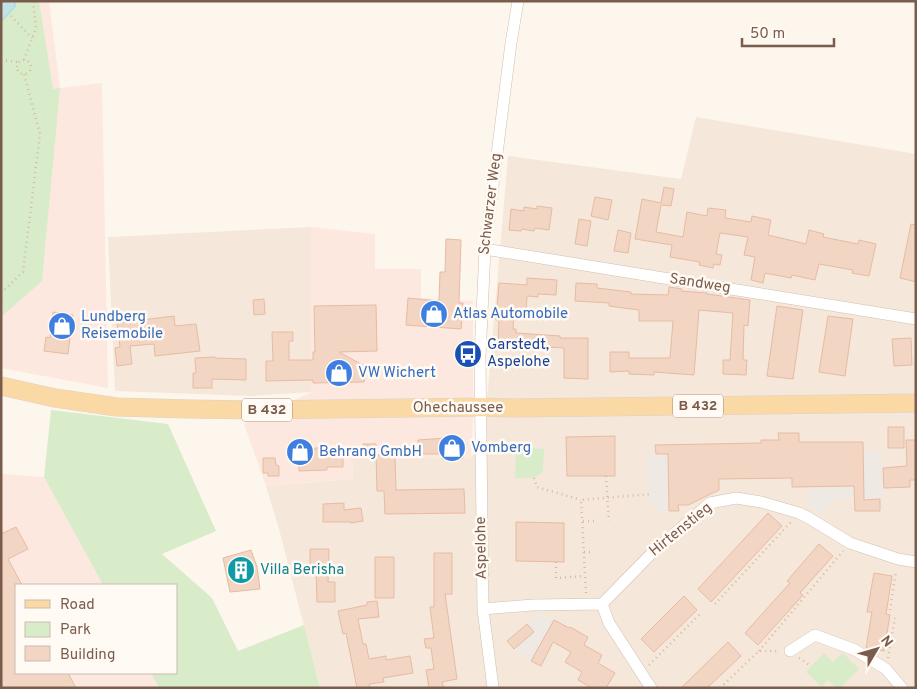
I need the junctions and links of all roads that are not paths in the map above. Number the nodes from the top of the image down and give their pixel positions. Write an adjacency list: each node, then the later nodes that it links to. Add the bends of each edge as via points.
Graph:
1 (518, 1): 2 (street, Schwarzer Weg)
2 (485, 248): 3 (street, Sandweg); 6 (street, Schwarzer Weg)
3 (916, 319)
4 (1, 386): 6 (main road, Ohechaussee / B 432, via 117,407 256,410)
5 (916, 403): 6 (main road, Ohechaussee / B 432)
6 (480, 407): 9 (street, Aspelohe)
7 (916, 562): 8 (street, Hirtenstieg, via 850,542 799,513 736,498 710,503 654,551)
8 (602, 604): 9 (street, via 533,604); 12 (street, via 609,623)
9 (483, 610): 11 (street, Aspelohe)
10 (790, 651): 13 (street, via 815,636 855,650 886,669)
11 (494, 688)
12 (651, 688)
13 (902, 688)

